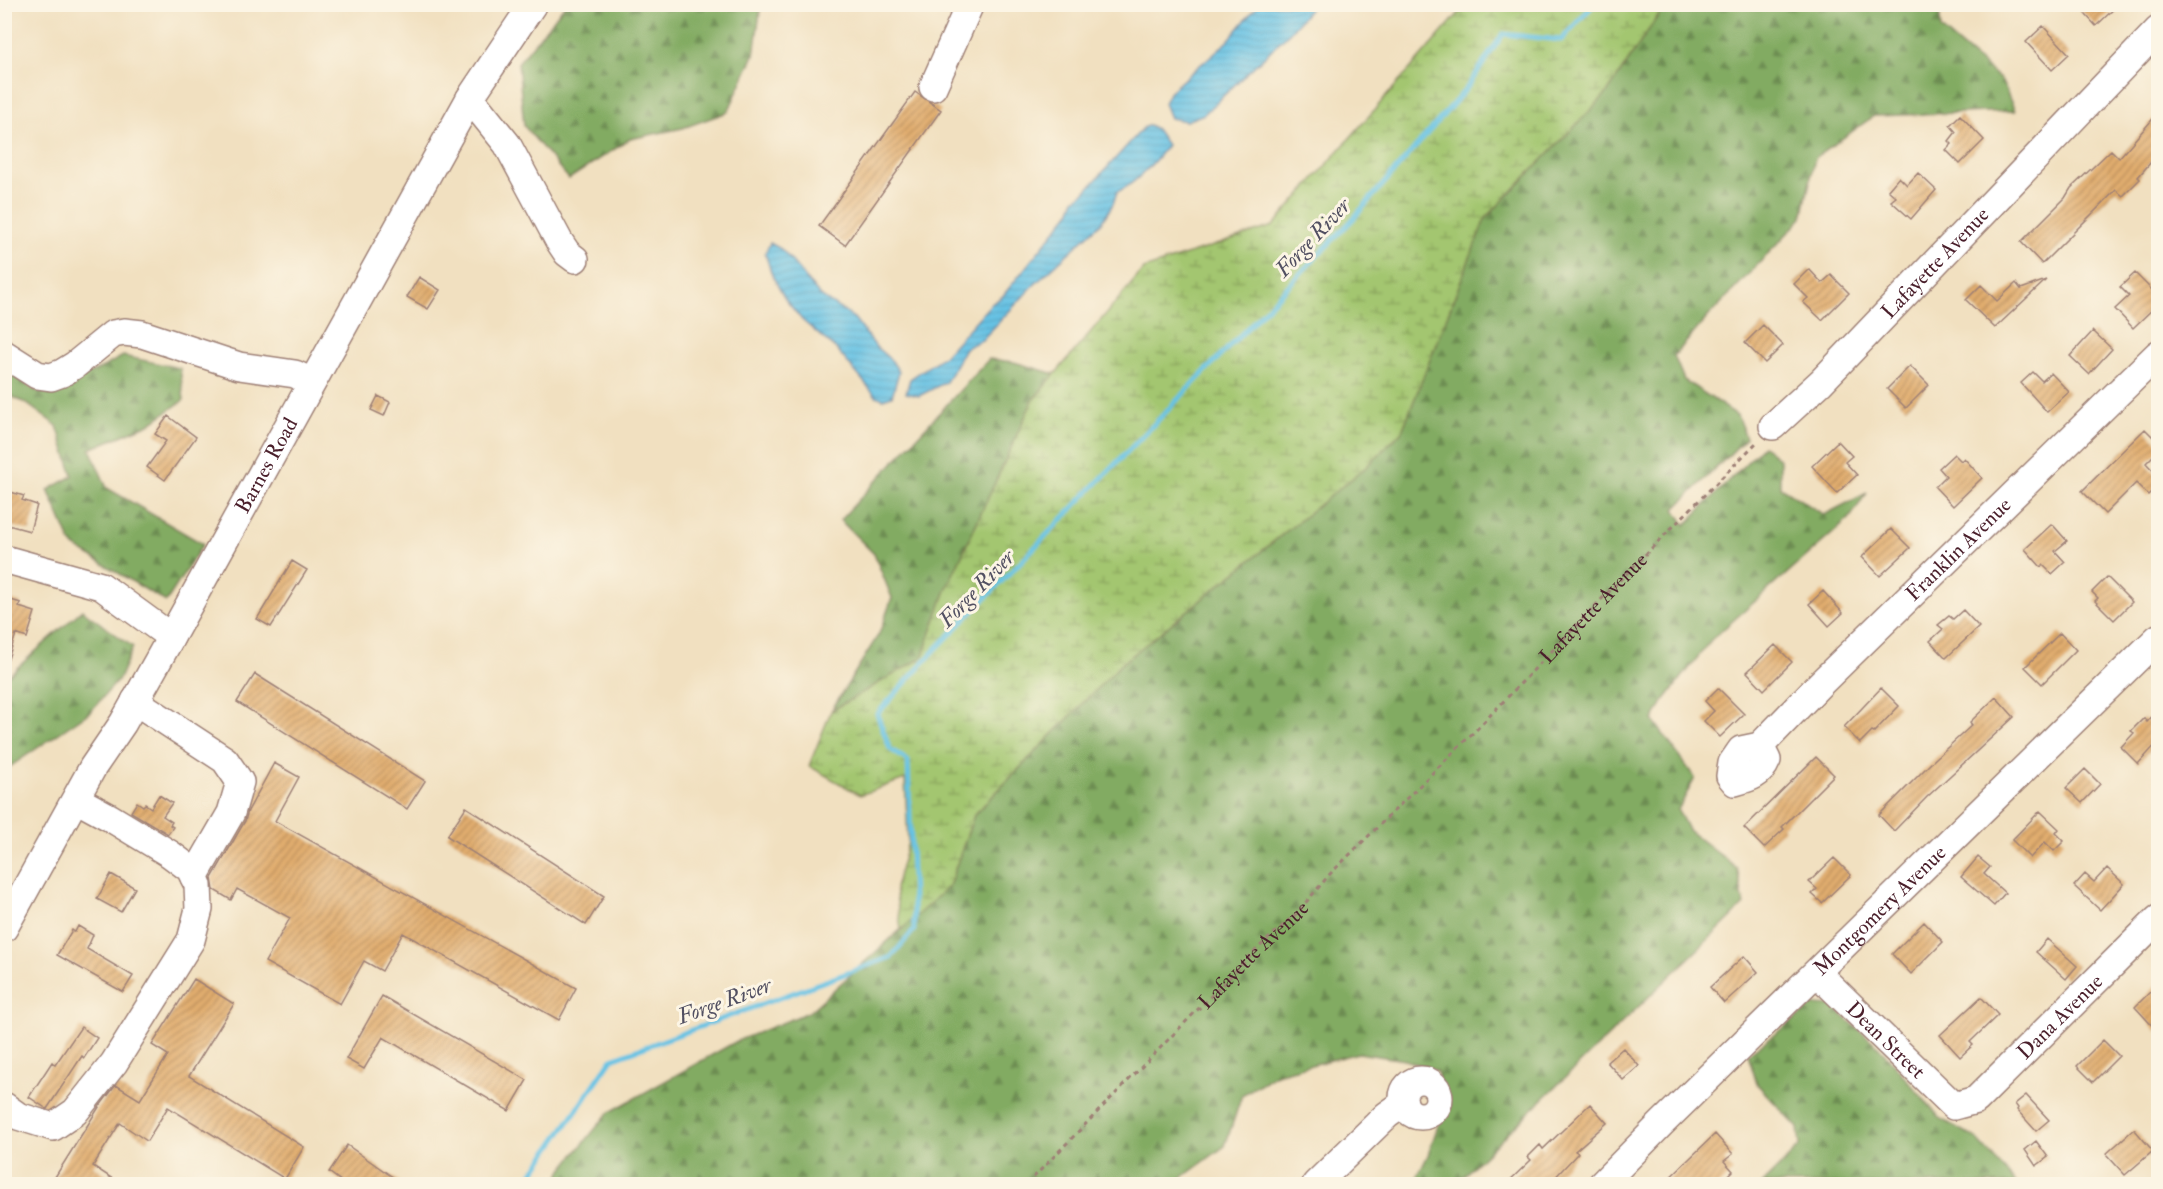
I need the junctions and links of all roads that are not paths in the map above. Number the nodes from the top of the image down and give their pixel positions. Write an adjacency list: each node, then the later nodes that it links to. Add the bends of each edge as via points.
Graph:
1 (533, 4): 5 (street, Barnes Road)
2 (970, 4): 4 (street)
3 (2158, 30): 10 (street, Lafayette Avenue, via 1821,382)
4 (933, 87)
5 (470, 98): 6 (street, via 507,144 559,241); 9 (street, Barnes Road)
6 (575, 259)
7 (4, 354): 9 (street, via 37,375 51,377 75,365 113,334 124,332 142,334 239,366 295,374)
8 (2158, 354): 15 (street, Franklin Avenue)
9 (312, 382): 12 (street, Barnes Road)
10 (1773, 426)
11 (4, 559): 12 (street, via 101,586)
12 (171, 637): 14 (street, Barnes Road)
13 (2158, 638): 20 (street, Montgomery Avenue)
14 (135, 701): 16 (street, Barnes Road); 17 (street, via 225,760 240,782 231,813)
15 (1760, 746)
16 (76, 800): 17 (street, via 170,854 190,869); 19 (street, Barnes Road)
17 (194, 877): 22 (street, via 199,909 191,940 114,1063 75,1112 53,1127 18,1116)
18 (2158, 919): 23 (street, Dana Avenue, via 1976,1100)
19 (4, 928)
20 (1817, 973): 23 (street, Dean Street); 25 (street, Montgomery Avenue)
21 (1404, 1104): 24 (street, via 1387,1114)
22 (4, 1106)
23 (1954, 1106)
24 (1317, 1185)
25 (1602, 1185)

